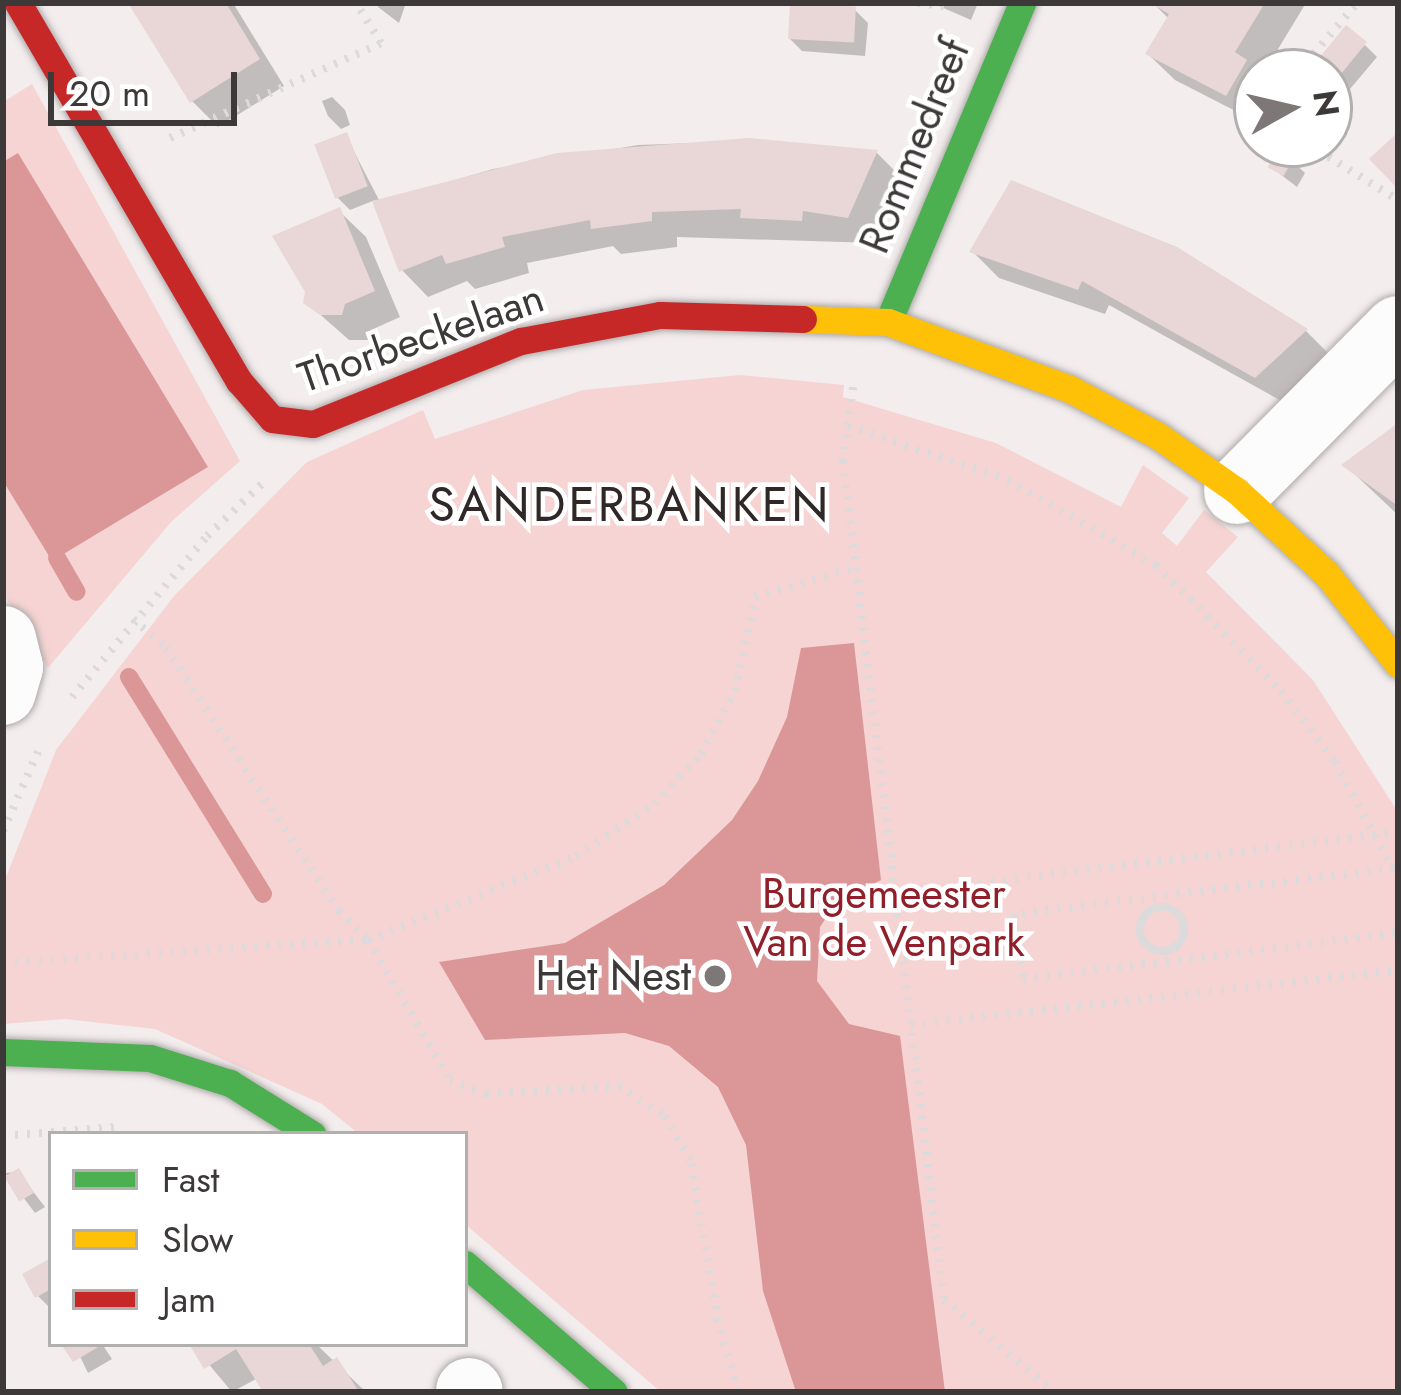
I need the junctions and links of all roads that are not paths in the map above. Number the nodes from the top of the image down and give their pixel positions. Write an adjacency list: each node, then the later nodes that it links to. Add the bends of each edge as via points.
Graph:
1 (19, 3): 3 (street, Thorbeckelaan, via 272,419 330,419 452,363 588,328 705,314)
2 (1022, 3): 3 (street, Rommedreef)
3 (875, 321): 5 (street, Thorbeckelaan, via 1070,389 1157,435)
4 (1398, 329): 5 (street)
5 (1237, 491): 7 (street, Thorbeckelaan, via 1326,573)
6 (3, 639): 8 (street)
7 (1398, 664)
8 (24, 714)
9 (3, 1052): 10 (street, via 150,1058 230,1083)
10 (307, 1131)
11 (468, 1267): 12 (street)
12 (614, 1392)

